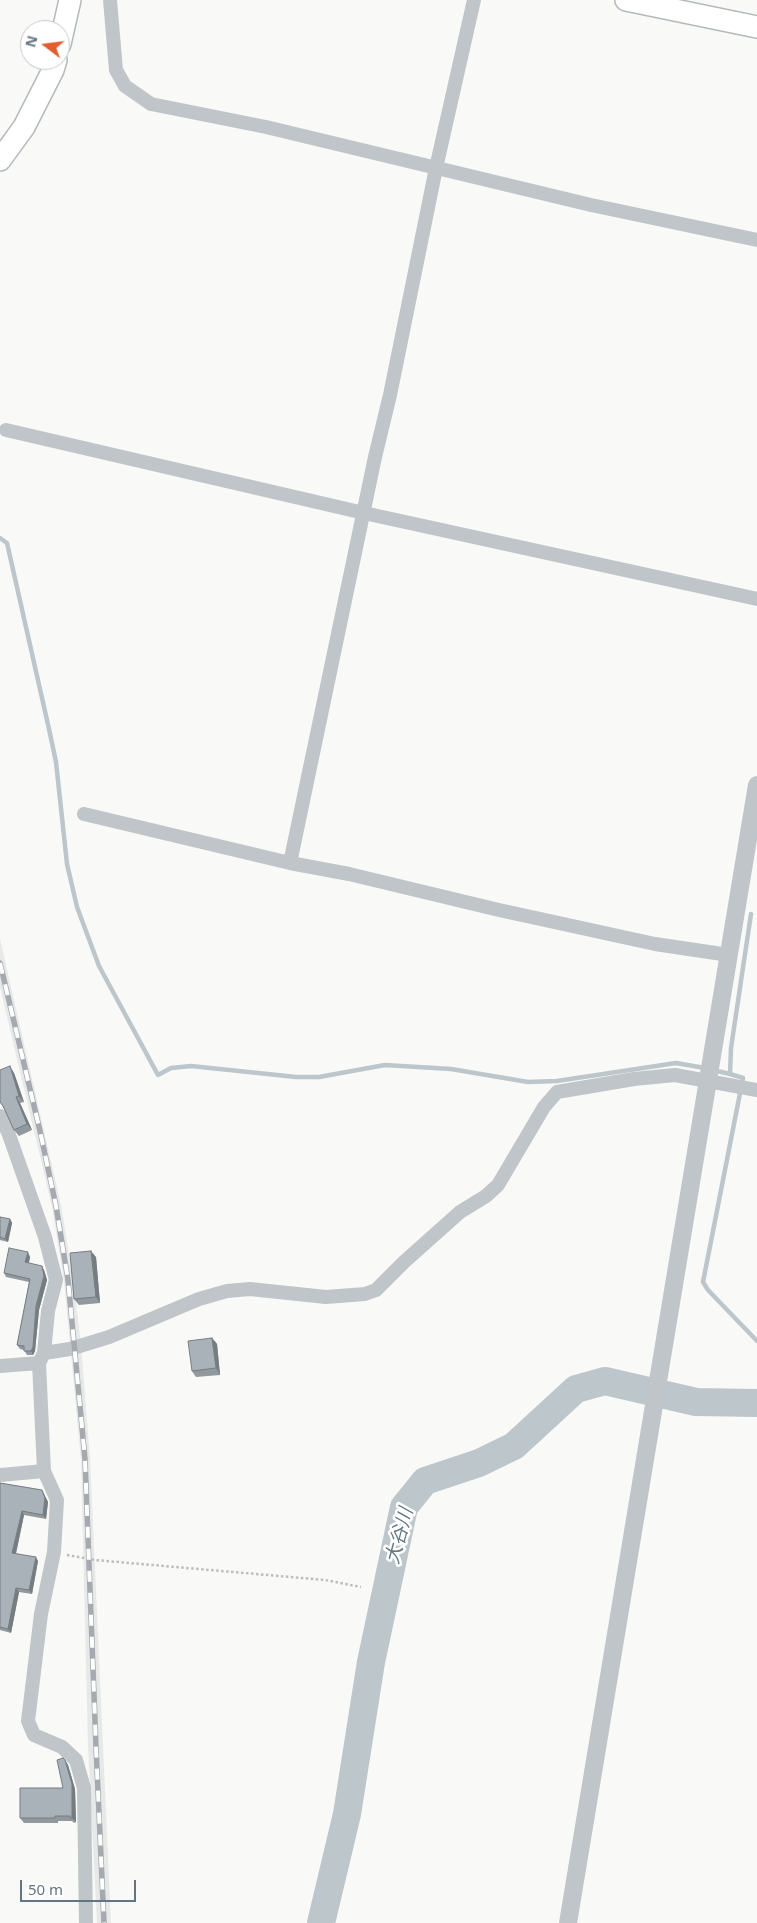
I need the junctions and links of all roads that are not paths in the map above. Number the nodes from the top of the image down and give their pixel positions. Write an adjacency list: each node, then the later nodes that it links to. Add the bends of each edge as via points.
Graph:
1 (70, 0): 5 (main road)
2 (110, 0): 9 (street, via 116,70 125,86 151,104 266,127)
3 (474, 0): 9 (street)
4 (626, 0): 6 (main road)
5 (65, 20)
6 (757, 28)
7 (53, 70): 8 (main road, via 24,127)
8 (0, 160)
9 (436, 168): 10 (street); 12 (street)
10 (757, 240)
11 (6, 430): 12 (street)
12 (364, 513): 13 (street); 16 (street)
13 (757, 599)
14 (757, 785): 17 (street)
15 (84, 814): 16 (street)
16 (290, 863): 17 (street, via 655,944)
17 (729, 954): 18 (street)
18 (709, 1072): 19 (street); 21 (street, via 634,1079 557,1092 544,1107 498,1185 460,1212 376,1290 326,1297 250,1289 227,1291 199,1299 109,1337); 26 (street)
19 (755, 1090)
20 (0, 1116): 21 (street, via 44,1237 56,1280)
21 (41, 1358): 22 (street); 23 (street)
22 (0, 1366)
23 (44, 1471): 24 (street); 25 (street, via 57,1500 54,1552 41,1614 28,1720 34,1735 62,1747 76,1760 84,1788)
24 (0, 1475)
25 (86, 1923)
26 (568, 1923)

